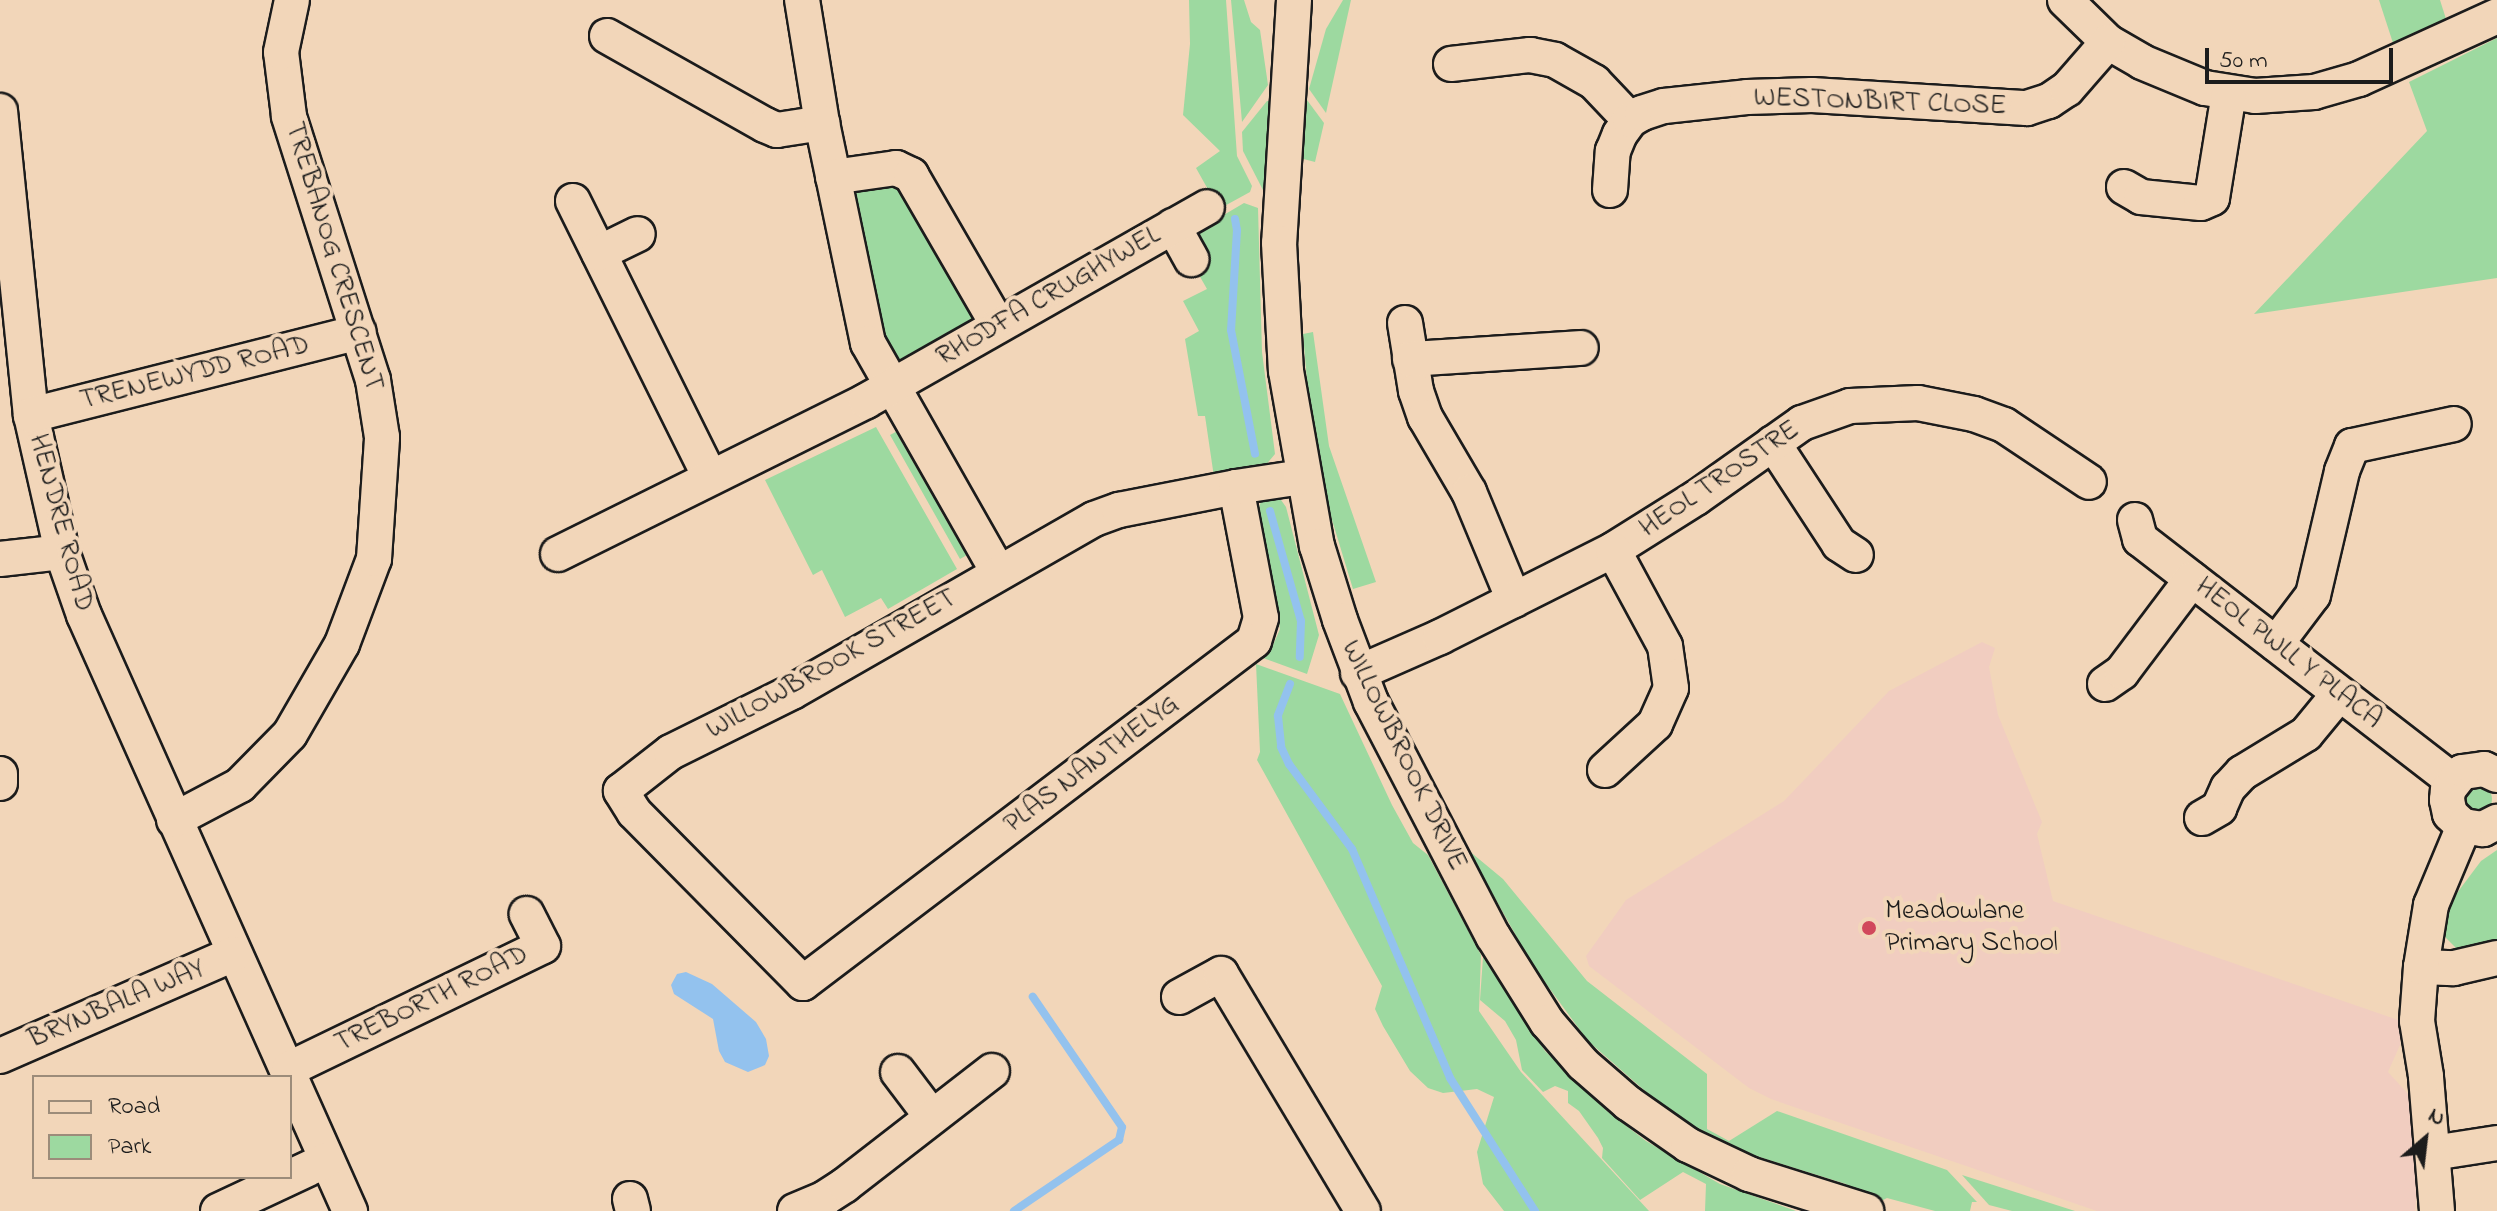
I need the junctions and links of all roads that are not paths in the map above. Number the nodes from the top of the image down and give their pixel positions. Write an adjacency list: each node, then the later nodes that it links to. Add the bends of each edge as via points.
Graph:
1 (292, 0): 25 (street, TREBANOG CRESCENT, via 281,52 289,116)
2 (802, 0): 12 (street)
3 (1294, 0): 33 (street, WILLOWBROOK DRIVE, via 1280,304)
4 (2065, 0): 7 (street)
5 (2497, 16): 9 (street, via 2359,79 2314,92)
6 (607, 36): 12 (street, via 777,130)
7 (2108, 42): 9 (street, via 2180,80); 11 (street, WESTONBIRT CLOSE, via 2067,89 2027,108 1812,95 1664,106)
8 (1451, 64): 11 (street, via 1509,56 1555,60 1594,82)
9 (2229, 93): 14 (street, via 2212,198 2201,203 2141,197)
10 (0, 111): 22 (street, HENDRE ROAD)
11 (1630, 120): 15 (street, via 1613,151)
12 (822, 123): 13 (street)
13 (833, 177): 24 (street, via 896,168 911,175); 28 (street, via 868,343)
14 (2124, 187)
15 (1610, 190)
16 (573, 201): 20 (street)
17 (1207, 207): 18 (street, RHODFA CRUGHYWEL)
18 (1173, 226): 21 (street); 24 (street, RHODFA CRUGHYWEL)
19 (638, 234): 20 (street)
20 (599, 253): 32 (street)
21 (1191, 259)
22 (8, 292): 29 (street, HENDRE ROAD)
23 (1405, 323): 27 (street)
24 (998, 325): 28 (street, RHODFA CRUGHYWEL)
25 (359, 332): 29 (street, TRENEWYDD ROAD); 55 (street, TREBANOG CRESCENT, via 382,437 374,559 360,604 314,697 272,755 240,785)
26 (1581, 348): 27 (street)
27 (1410, 359): 44 (street, via 1425,417 1469,492)
28 (892, 387): 32 (street, RHODFA CRUGHYWEL); 42 (street)
29 (31, 415): 38 (street, HENDRE ROAD)
30 (2454, 424): 45 (street, via 2352,446 2313,595)
31 (1773, 443): 34 (street, HEOL TROSTRE, via 1802,423 1850,406 1918,403 2004,425); 37 (street, HEOL TROSTRE); 40 (street, via 1839,544)
32 (710, 477): 39 (street, RHODFA CRUGHYWEL)
33 (1302, 477): 35 (street, WILLOWBROOK STREET); 46 (street, WILLOWBROOK DRIVE, via 1327,581)
34 (2089, 482)
35 (1236, 487): 42 (street, WILLOWBROOK STREET, via 1119,510); 61 (street, PLAS NANTHELYG, via 1261,618 1254,641)
36 (2135, 520): 43 (street, HEOL PWLL Y PLACA, via 2140,539)
37 (1613, 550): 44 (street, HEOL TROSTRE); 49 (street, via 1665,646 1671,688 1655,724)
38 (62, 552): 41 (street); 55 (street, HENDRE ROAD)
39 (558, 554)
40 (1856, 555)
41 (0, 559)
42 (998, 572): 61 (street, WILLOWBROOK STREET, via 792,692 671,752 613,799 634,812)
43 (2192, 579): 45 (street, HEOL PWLL Y PLACA); 47 (street, via 2122,672)
44 (1514, 600): 46 (street, HEOL TROSTRE)
45 (2276, 644): 48 (street, HEOL PWLL Y PLACA)
46 (1358, 673): 79 (street, WILLOWBROOK DRIVE, via 1493,936 1547,1022 1583,1064 1688,1145 1749,1174)
47 (2105, 684)
48 (2339, 694): 52 (street, HEOL PWLL Y PLACA); 54 (street, via 2306,734 2242,773 2219,808)
49 (1605, 770)
50 (0, 774): 53 (street)
51 (2497, 775): 52 (street, via 2473,768)
52 (2453, 781): 56 (street, via 2447,800 2450,814)
53 (0, 783)
54 (2202, 818)
55 (174, 820): 58 (street, HENDRE ROAD)
56 (2481, 824): 60 (street, via 2431,905)
57 (527, 914): 64 (street, TREBORTH ROAD, via 543,946)
58 (234, 954): 63 (street, BRYNBALA WAY); 64 (street, HENDRE ROAD)
59 (2497, 958): 60 (street, via 2454,968)
60 (2421, 967): 71 (street, via 2418,1033)
61 (803, 983)
62 (1179, 997): 78 (street, via 1221,974)
63 (0, 1056)
64 (289, 1069): 67 (street, HENDRE ROAD)
65 (992, 1071): 69 (street)
66 (898, 1072): 69 (street)
67 (292, 1075)
68 (292, 1076): 72 (street, HENDRE ROAD)
69 (932, 1117): 77 (street, via 825,1198)
70 (2497, 1143): 71 (street)
71 (2433, 1153): 80 (street)
72 (327, 1160): 73 (street); 76 (street, HENDRE ROAD)
73 (292, 1176)
74 (286, 1179): 75 (street)
75 (218, 1211)
76 (350, 1211)
77 (795, 1211)
78 (1363, 1211)
79 (1866, 1211)
80 (2437, 1211)

